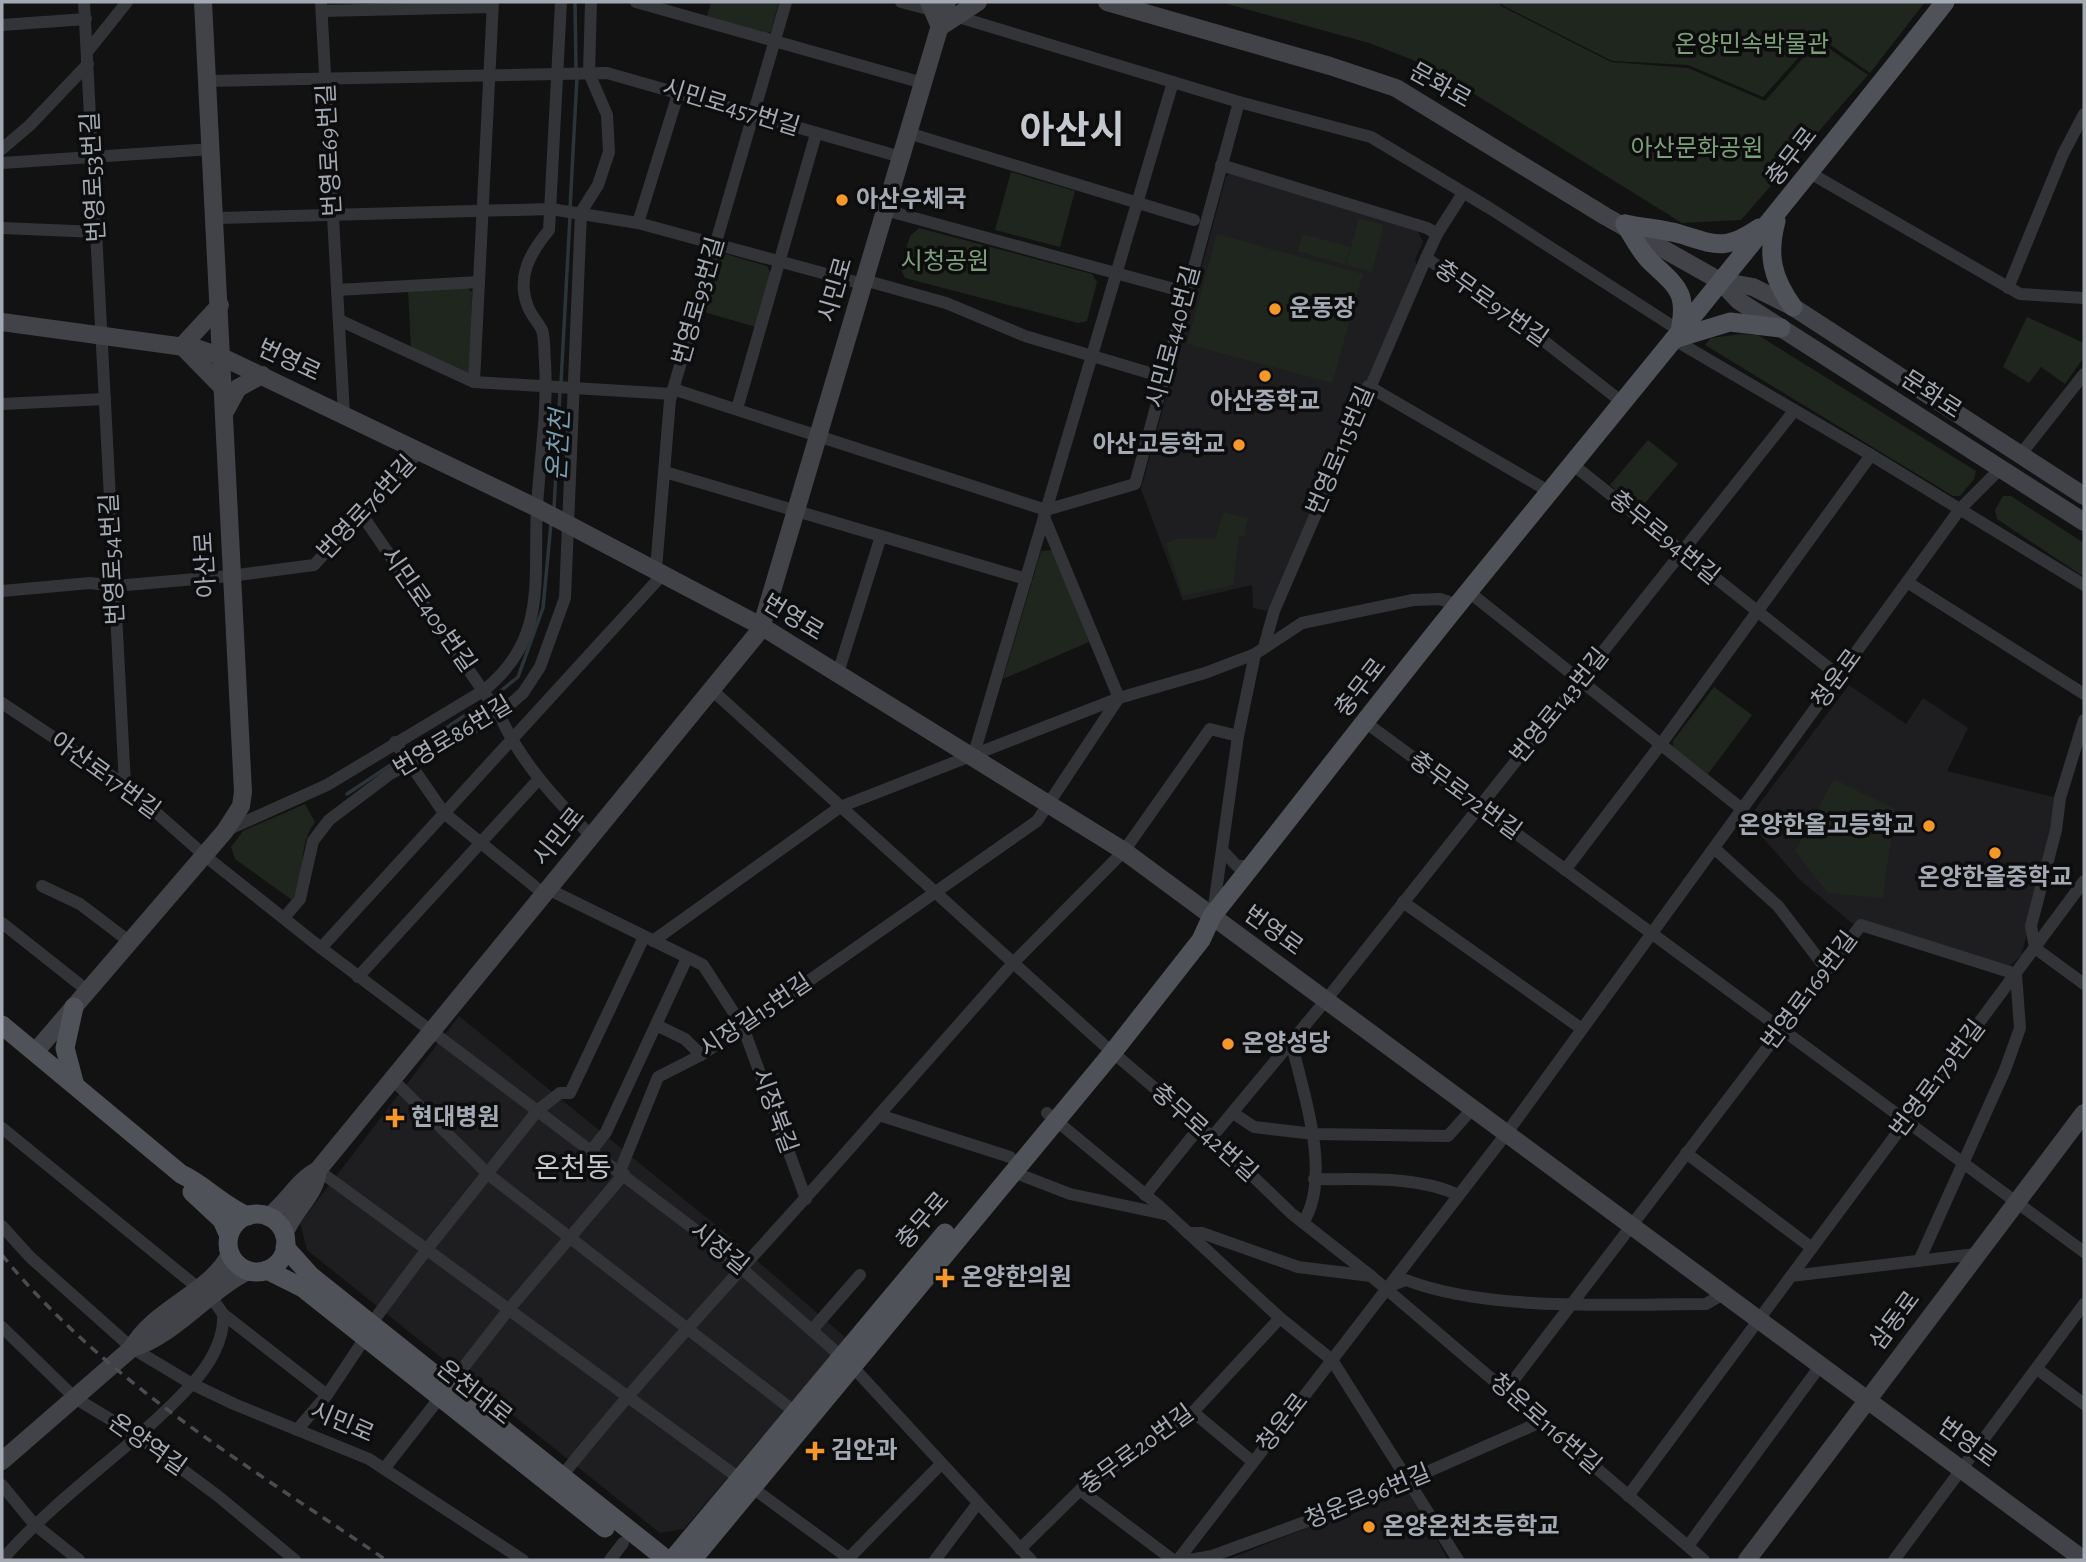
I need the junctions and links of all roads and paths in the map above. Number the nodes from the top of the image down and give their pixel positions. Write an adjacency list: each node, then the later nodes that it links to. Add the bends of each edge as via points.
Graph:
1 (85, 2): 15 (street, 번영로53번길)
2 (127, 2): 18 (street)
3 (203, 2): 23 (street, 아산로)
4 (561, 2): 19 (street)
5 (591, 2): 20 (street)
6 (636, 2): 17 (street)
7 (786, 2): 17 (street, 번영로93번길)
8 (901, 2): 14 (street)
9 (978, 2): 14 (street)
10 (1107, 2): 50 (street, 문화로, via 1396,88)
11 (1945, 2): 38 (main road, 충무로)
12 (492, 4): 13 (street, 번영로69번길); 21 (street)
13 (322, 6): 22 (street, 번영로69번길)
14 (940, 11): 24 (street); 25 (street, 시민로)
15 (86, 19): 16 (street); 18 (street, 번영로53번길)
16 (2, 25)
17 (775, 40): 25 (street); 29 (street, 번영로93번길)
18 (88, 58): 32 (street, via 30,125); 35 (street, 번영로53번길)
19 (559, 73): 20 (street, 시민로457번길); 21 (street, 시민로457번길); 41 (street)
20 (589, 74): 26 (street, 시민로457번길, via 607,74); 44 (street, via 607,115 610,152 598,186)
21 (489, 75): 22 (street, 시민로457번길); 43 (street)
22 (326, 78): 23 (street, 시민로457번길); 45 (street, 번영로69번길)
23 (208, 81): 33 (street, 아산로)
24 (1173, 82): 27 (street); 40 (street)
25 (923, 83): 31 (street, 시민로)
26 (679, 92): 29 (street, 시민로457번길); 49 (street)
27 (1239, 102): 37 (street, 시민로440번길); 39 (street, via 1371,137)
28 (2084, 114): 61 (street)
29 (753, 115): 30 (street, 시민로457번길); 54 (street, 번영로93번길)
30 (816, 134): 34 (street, 시민로457번길); 56 (street)
31 (908, 134): 34 (street, 시민로); 40 (street)
32 (2, 149)
33 (212, 149): 35 (street); 47 (street, 아산로)
34 (901, 157): 42 (street, 시민로)
35 (93, 158): 36 (street); 52 (street, 번영로53번길)
36 (2, 163)
37 (1221, 165): 53 (street, 충무로97번길, via 1416,223); 63 (street, 시민로440번길)
38 (1810, 173): 46 (main road, 충무로); 61 (street)
39 (1463, 193): 53 (street); 71 (street)
40 (1137, 202): 48 (street); 57 (street)
41 (551, 209): 43 (street); 44 (street); 81 (street, via 549,230 523,270 527,306 543,332)
42 (885, 210): 57 (street); 60 (street, 시민로)
43 (482, 211): 45 (street); 59 (street)
44 (580, 212): 49 (street); 82 (street, 번영로86번길)
45 (333, 215): 47 (street); 62 (street, 번영로69번길)
46 (1777, 216): 50 (main road, via 1726,245); 58 (main road, 충무로); 66 (main road, via 1771,242 1773,272)
47 (217, 218): 65 (street, 아산로)
48 (1194, 220)
49 (638, 223): 54 (street)
50 (1625, 225): 58 (street, 문화로); 71 (main road, via 1648,259 1683,296)
51 (2, 228): 52 (street)
52 (97, 232): 70 (street, 번영로53번길)
53 (1437, 234): 55 (street, 충무로97번길)
54 (715, 244): 56 (street); 83 (street, 번영로93번길)
55 (1426, 258): 79 (street, 번영로115번길); 85 (street, 충무로97번길, via 1507,312)
56 (780, 262): 60 (street); 87 (street)
57 (1116, 273): 63 (street); 73 (street)
58 (1720, 281): 66 (street, 문화로, via 1753,287); 69 (street, 문화로, via 1739,301); 71 (main road, 충무로)
59 (479, 282): 62 (street); 78 (street)
60 (864, 282): 73 (street, via 946,303 1025,336); 91 (street, 시민로)
61 (2008, 288): 64 (street, via 2020,295)
62 (337, 290): 67 (street, 번영로69번길)
63 (1185, 292): 77 (street, 시민로440번길)
64 (2084, 298)
65 (220, 305): 72 (street); 74 (street, 아산로)
66 (1793, 307): 93 (street, 문화로)
67 (339, 320): 78 (street); 90 (street, 번영로69번길)
68 (2, 323): 70 (street, 번영로)
69 (1781, 328): 71 (main road, via 1730,322); 96 (street, 문화로)
70 (102, 334): 72 (street, 번영로); 84 (street, 번영로54번길)
71 (1676, 335): 85 (main road, 충무로); 88 (street)
72 (182, 346): 74 (street, 번영로); 80 (street)
73 (1092, 356): 77 (street); 103 (street)
74 (222, 357): 76 (street, 번영로); 80 (street, 아산로)
75 (2084, 374): 93 (street)
76 (262, 375): 89 (street, via 238,388); 90 (street, 번영로)
77 (1163, 377): 103 (street, 시민로440번길, via 1135,484)
78 (474, 382): 81 (street)
79 (1368, 386): 98 (street); 119 (street, 번영로115번길)
80 (223, 388): 89 (street, 아산로)
81 (545, 389): 82 (street); 100 (street)
82 (573, 390): 83 (street); 106 (street, 번영로86번길)
83 (672, 391): 87 (street); 97 (street, 번영로93번길)
84 (105, 399): 86 (street); 114 (street, 번영로54번길)
85 (1622, 402): 95 (main road, 충무로)
86 (2, 404)
87 (737, 409): 91 (street)
88 (1794, 411): 94 (street); 108 (street, 번영로143번길)
89 (224, 414): 110 (street, 아산로)
90 (344, 414): 92 (street, 번영로)
91 (818, 436): 102 (street, 시민로); 103 (street)
92 (420, 451): 100 (street, 번영로); 104 (street, 번영로76번길)
93 (2021, 454): 99 (street, 문화로)
94 (1871, 455): 101 (street); 117 (street)
95 (1572, 464): 98 (main road, 충무로); 108 (street, 충무로94번길)
96 (2001, 468): 101 (street, 청운로); 105 (street, 문화로)
97 (665, 472): 102 (street); 109 (street, 번영로93번길)
98 (1549, 492): 116 (main road, 충무로)
99 (2084, 496)
100 (537, 508): 106 (street, 번영로); 124 (street, via 538,577 531,619 515,659)
101 (1960, 509): 112 (street, 청운로); 113 (street)
102 (796, 511): 107 (street); 118 (street, 시민로)
103 (1045, 513): 111 (street); 126 (street)
104 (362, 515): 110 (street, 번영로76번길, via 314,565); 124 (street, 시민로409번길)
105 (2084, 522)
106 (568, 524): 109 (street, 번영로); 128 (street, 번영로86번길, via 565,598 540,667 523,693)
107 (881, 536): 111 (street); 120 (street, 번영로)
108 (1681, 553): 117 (street, 충무로94번길); 122 (street, 번영로143번길)
109 (660, 571): 118 (street, 번영로); 133 (street)
110 (230, 576): 114 (street, 번영로76번길); 139 (street, 아산로)
111 (1026, 579): 135 (street)
112 (1907, 582): 121 (street, 청운로); 125 (street)
113 (2084, 585)
114 (115, 586): 115 (street, 번영로76번길, via 90,583); 138 (street, 번영로54번길)
115 (2, 591)
116 (1463, 598): 119 (street, via 1413,600 1325,617 1303,623); 122 (street); 130 (main road, 충무로)
117 (1756, 611): 121 (street, 충무로94번길); 134 (street)
118 (761, 626): 120 (street, 번영로); 123 (street, 시민로)
119 (1259, 650): 126 (street, via 1205,673); 131 (street, 번영로115번길)
120 (838, 673): 135 (street, 번영로)
121 (1839, 676): 143 (street, 청운로)
122 (1581, 681): 134 (street); 142 (street, 번영로143번길)
123 (712, 690): 141 (street, 충무로42번길); 147 (street, 시민로)
124 (483, 691): 128 (street, 시민로409번길); 132 (street)
125 (2084, 694)
126 (1119, 698): 135 (street); 140 (street)
127 (2, 703): 138 (street, 아산로17번길)
128 (499, 714): 133 (street, 시민로409번길); 136 (street, 번영로86번길)
129 (2084, 720): 167 (street, via 2060,798 2031,926)
130 (1365, 722): 142 (street, 충무로72번길); 153 (main road, 충무로)
131 (1238, 736): 150 (street, 번영로115번길); 151 (street, via 1210,729)
132 (395, 742): 136 (street, 시장북길); 144 (street, via 327,785)
133 (512, 743): 137 (street, 시민로409번길); 145 (street)
134 (1661, 744): 143 (street); 154 (street)
135 (973, 757): 140 (street, 번영로); 141 (street)
136 (410, 765): 145 (street, 시장북길); 161 (street, 번영로86번길, via 390,774 320,831 310,852 305,889)
137 (538, 780): 147 (street, 시민로409번길); 148 (street)
138 (125, 785): 152 (street, 아산로17번길)
139 (243, 792): 144 (street, via 249,803); 146 (street, 아산로, via 241,806)
140 (1049, 803): 151 (street, 번영로); 158 (street, 시장길15번길, via 1037,821)
141 (840, 807): 158 (street, 충무로42번길); 164 (street)
142 (1480, 807): 154 (street, 충무로72번길); 159 (street, 번영로143번길)
143 (1742, 809): 149 (street, 청운로)
144 (266, 812): 146 (street)
145 (444, 813): 148 (street, 시장북길); 166 (street)
146 (225, 831): 152 (street, 아산로)
147 (591, 836): 157 (street, 시민로)
148 (480, 845): 157 (street, 시장북길); 172 (street)
149 (1714, 848): 163 (street, 청운로); 170 (street, via 1778,906)
150 (1222, 850): 153 (street, via 1237,866 1248,866); 160 (street, 번영로115번길)
151 (1124, 851): 160 (street, 번영로); 169 (street)
152 (204, 855): 161 (street, 아산로17번길); 165 (street, 아산로)
153 (1257, 859): 160 (main road, 충무로)
154 (1565, 870): 163 (street, 충무로72번길)
155 (2084, 881): 167 (street, 번영로179번길)
156 (42, 887): 165 (street, via 80,904)
157 (546, 892): 164 (street, 시장북길); 182 (street, 시민로)
158 (933, 892): 169 (street, 충무로42번길); 179 (street, 시장길15번길)
159 (1403, 902): 175 (street, 번영로143번길); 181 (street)
160 (1212, 916): 175 (street, 번영로); 184 (main road, 충무로, via 1191,933)
161 (284, 919): 166 (street, 아산로17번길)
162 (2, 923): 174 (street)
163 (1651, 933): 180 (street, 충무로72번길); 181 (street, 청운로)
164 (648, 939): 168 (street, 시장북길); 190 (street, via 570,1093 560,1093)
165 (130, 942): 174 (street, 아산로)
166 (321, 948): 172 (street, 시장길)
167 (2035, 948): 171 (street, 번영로179번길); 173 (street)
168 (687, 958): 178 (street); 179 (street, 시장북길, via 703,965)
169 (1014, 962): 184 (street, 충무로42번길); 193 (street)
170 (1827, 970): 171 (street, 번영로169번길, via 1861,925); 180 (street, 번영로169번길)
171 (2016, 974): 195 (street, 번영로179번길); 203 (street, via 2020,1028)
172 (358, 977): 182 (street, 시장길)
173 (2084, 984)
174 (88, 991): 176 (street, 아산로)
175 (1326, 1000): 183 (street); 189 (street, 번영로)
176 (74, 1007): 185 (street, 아산로); 188 (main road, via 65,1048)
177 (2, 1025): 185 (main road)
178 (656, 1025): 186 (street, via 685,1039); 201 (street, via 606,1132)
179 (743, 1027): 186 (street, 시장길15번길); 212 (street, 시장북길)
180 (1781, 1029): 195 (street, 충무로72번길); 202 (street, 번영로169번길)
181 (1582, 1030): 199 (street, 청운로)
182 (432, 1031): 187 (street, 시민로); 190 (street, 시장길)
183 (1291, 1042): 192 (street); 198 (street)
184 (1108, 1048): 194 (main road, 충무로); 197 (street, 충무로42번길)
185 (36, 1052): 188 (main road)
186 (701, 1055): 206 (street, 시장길15번길, via 657,1077)
187 (392, 1079): 205 (street, 시민로); 208 (street)
188 (75, 1083): 207 (main road)
189 (1473, 1108): 198 (street, via 1448,1136); 199 (street, 번영로)
190 (538, 1110): 201 (street, 시장길); 208 (street)
191 (2084, 1112): 213 (street, 삼동로)
192 (1233, 1113): 198 (street, via 1254,1127); 200 (street)
193 (879, 1115): 204 (street); 212 (street)
194 (1051, 1117): 204 (main road, 충무로); 210 (street)
195 (1906, 1121): 203 (street, 충무로72번길); 224 (street, 번영로179번길)
196 (2, 1128): 235 (street)
197 (1199, 1128): 200 (street, 충무로42번길); 210 (street)
198 (1314, 1134): 209 (street)
199 (1506, 1134): 211 (street, 청운로); 219 (street, 번영로)
200 (1212, 1137): 217 (street, 충무로42번길, via 1292,1214)
201 (591, 1150): 206 (street, 시장길)
202 (1686, 1153): 219 (street, 번영로169번길); 224 (street)
203 (1963, 1162): 213 (street, 충무로72번길); 228 (street)
204 (1012, 1164): 214 (street, via 1070,1194); 249 (main road, 충무로); 249 (main road, 충무로, via 914,1269)
205 (318, 1170): 216 (street, 시민로); 222 (street, 시민로, via 317,1183 288,1223); 225 (street)
206 (622, 1173): 221 (street, 시장길15번길); 229 (street, 시장길)
207 (181, 1174): 215 (main road); 223 (main road, via 186,1186 222,1220)
208 (489, 1175): 221 (street); 225 (street)
209 (1314, 1179): 211 (street, via 1388,1181); 217 (street, via 1311,1210)
210 (1145, 1195): 214 (street)
211 (1458, 1195): 234 (street, 청운로)
212 (806, 1199): 229 (street)
213 (2016, 1202): 226 (street, 충무로72번길); 227 (street, 삼동로)
214 (1169, 1215): 220 (street)
215 (248, 1216): 216 (main road); 223 (main road, via 235,1224)
216 (268, 1217): 222 (main road, via 276,1222)
217 (1304, 1220): 232 (street, 충무로42번길)
218 (2, 1226): 247 (street)
219 (1630, 1226): 236 (street, 번영로); 237 (street, 번영로169번길)
220 (1188, 1233): 232 (street, via 1202,1233 1298,1267); 241 (street)
221 (570, 1240): 239 (street, 온천대로); 244 (street)
222 (285, 1241): 230 (main road, via 278,1263); 246 (main road, 온천대로, via 311,1276)
223 (229, 1245): 230 (main road, via 237,1264); 235 (street, via 225,1263)
224 (1811, 1248): 233 (street, 번영로179번길)
225 (427, 1249): 239 (street); 246 (street)
226 (2084, 1252)
227 (1976, 1254): 228 (street); 258 (street, 삼동로)
228 (1919, 1261): 233 (street)
229 (744, 1269): 244 (street); 245 (street, 시장길)
230 (258, 1270): 235 (street); 246 (main road, 온천대로, via 303,1288)
231 (860, 1275): 245 (street)
232 (1371, 1276): 234 (street, 충무로42번길)
233 (1791, 1276): 242 (street, 번영로179번길)
234 (1387, 1288): 237 (street, via 1406,1280 1505,1300); 248 (street, 청운로); 253 (street, 청운로116번길)
235 (203, 1291): 240 (street, 시민로); 247 (street, via 150,1343)
236 (1723, 1294): 237 (street, via 1706,1304); 242 (street, 번영로)
237 (1571, 1304): 253 (street, 번영로169번길)
238 (2084, 1304): 251 (street)
239 (509, 1309): 254 (street, 온천대로); 256 (street)
240 (223, 1314): 252 (street, via 218,1346); 255 (street, 시민로)
241 (1280, 1318): 248 (street); 261 (street, 충무로20번길)
242 (1758, 1320): 250 (street, 번영로); 275 (street, 번영로179번길)
243 (2, 1327): 257 (street, 온양역길)
244 (686, 1329): 256 (street); 260 (street)
245 (812, 1330): 249 (street, 시장길)
246 (368, 1331): 254 (main road, 온천대로); 255 (street)
247 (132, 1348): 252 (street, 시민로); 257 (street)
248 (1332, 1360): 266 (street, 청운로); 271 (street)
249 (846, 1361): 260 (main road, 충무로); 267 (street); 272 (main road, 충무로)
250 (1820, 1366): 258 (street, 번영로); 279 (street)
251 (2037, 1369): 259 (street); 269 (street)
252 (192, 1384): 263 (street, 시민로); 264 (street)
253 (1506, 1390): 262 (street, 청운로116번길)
254 (444, 1392): 268 (street); 270 (main road, 온천대로); 278 (main road, 온천대로)
255 (327, 1395): 263 (street)
256 (627, 1395): 270 (street); 272 (street)
257 (75, 1398): 264 (street, 온양역길); 265 (street)
258 (1867, 1400): 269 (street, 번영로); 296 (street, 삼동로)
259 (2084, 1404)
260 (795, 1412): 272 (main road, 충무로)
261 (1194, 1412): 266 (street); 274 (street, 충무로20번길)
262 (1543, 1421): 271 (street, 청운로96번길); 275 (street, 청운로116번길)
263 (298, 1430): 268 (street, 시민로)
264 (136, 1435): 277 (street); 284 (street, 온양역길)
265 (2, 1461)
266 (1253, 1462): 292 (street, 청운로)
267 (941, 1464): 276 (street); 281 (street)
268 (384, 1469): 285 (street, 시민로)
269 (1961, 1469): 297 (street); 298 (street, 번영로)
270 (562, 1476): 288 (main road, 온천대로)
271 (1410, 1481): 293 (street, 청운로96번길, via 1269,1536); 294 (street)
272 (746, 1482): 281 (street); 288 (main road, 충무로); 289 (main road, 충무로)
273 (2, 1485): 277 (street)
274 (1080, 1490): 280 (street, 충무로20번길); 292 (street, 청운로)
275 (1628, 1496): 279 (street, 청운로116번길)
276 (978, 1503): 280 (street); 290 (street)
277 (34, 1524): 282 (street); 283 (street)
278 (623, 1543): 286 (street); 287 (main road, 온천대로)
279 (1688, 1546): 295 (street, 청운로116번길)
280 (1020, 1549): 291 (street)
281 (850, 1559)
282 (2, 1560)
283 (79, 1560)
284 (295, 1560)
285 (523, 1560)
286 (610, 1560)
287 (647, 1560)
288 (670, 1560)
289 (692, 1560)
290 (935, 1560)
291 (1031, 1560)
292 (1175, 1560)
293 (1189, 1560)
294 (1458, 1560)
295 (1704, 1560)
296 (1747, 1560)
297 (1894, 1560)
298 (2084, 1560)

